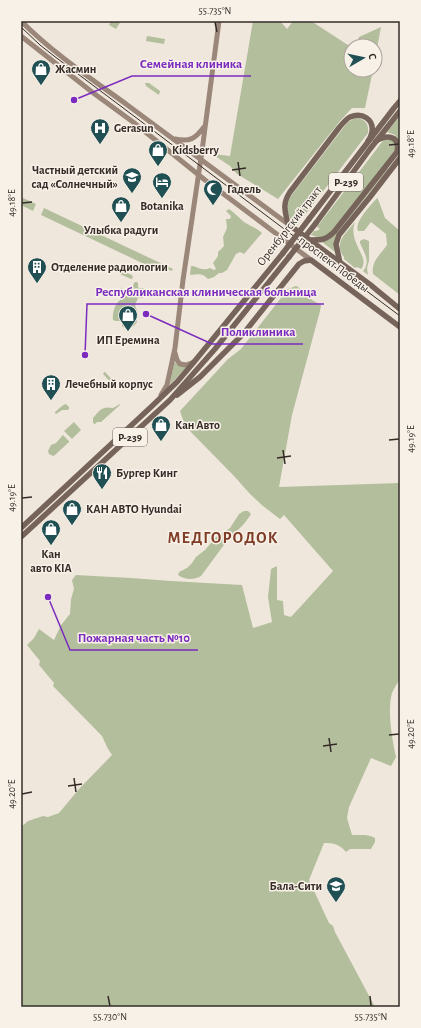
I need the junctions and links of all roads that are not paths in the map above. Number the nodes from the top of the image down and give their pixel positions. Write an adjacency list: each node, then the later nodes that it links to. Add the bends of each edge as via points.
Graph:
1 (21, 21): 5 (main road, проспект Победы, via 35,36)
2 (219, 21): 8 (main road)
3 (21, 36): 7 (main road, проспект Победы)
4 (400, 101): 11 (main road, Оренбургский тракт / Р-239)
5 (127, 105): 7 (main road); 9 (main road, проспект Победы)
6 (400, 111): 10 (main road, Оренбургский тракт / Р-239)
7 (120, 113): 14 (main road, проспект Победы)
8 (205, 127): 9 (main road, via 193,139); 13 (main road)
9 (173, 139): 13 (main road, проспект Победы)
10 (376, 141): 16 (main road, via 384,137 394,139 397,152 334,232 324,240); 23 (main road, Оренбургский тракт / Р-239, bridge, via 289,257)
11 (368, 142): 15 (main road, via 372,130 366,118 361,115 355,116 343,123 287,196 284,207); 22 (main road, Оренбургский тракт / Р-239, bridge, via 283,253)
12 (400, 158): 18 (main road, via 339,235 336,244)
13 (200, 159): 14 (main road); 15 (main road, проспект Победы)
14 (198, 174): 17 (main road, проспект Победы); 21 (main road)
15 (288, 224): 16 (main road, проспект Победы)
16 (311, 240): 18 (main road, проспект Победы)
17 (311, 260): 20 (main road, проспект Победы); 23 (main road, via 304,260 299,264 236,342 200,377)
18 (340, 263): 19 (main road, проспект Победы)
19 (400, 309)
20 (400, 327)
21 (175, 348): 22 (main road, via 176,360 180,364); 24 (main road, via 167,385)
22 (194, 362): 24 (main road, Оренбургский тракт / Р-239)
23 (170, 400): 26 (main road, Оренбургский тракт / Р-239)
24 (156, 403): 25 (main road, Оренбургский тракт / Р-239)
25 (21, 528)
26 (21, 537)

